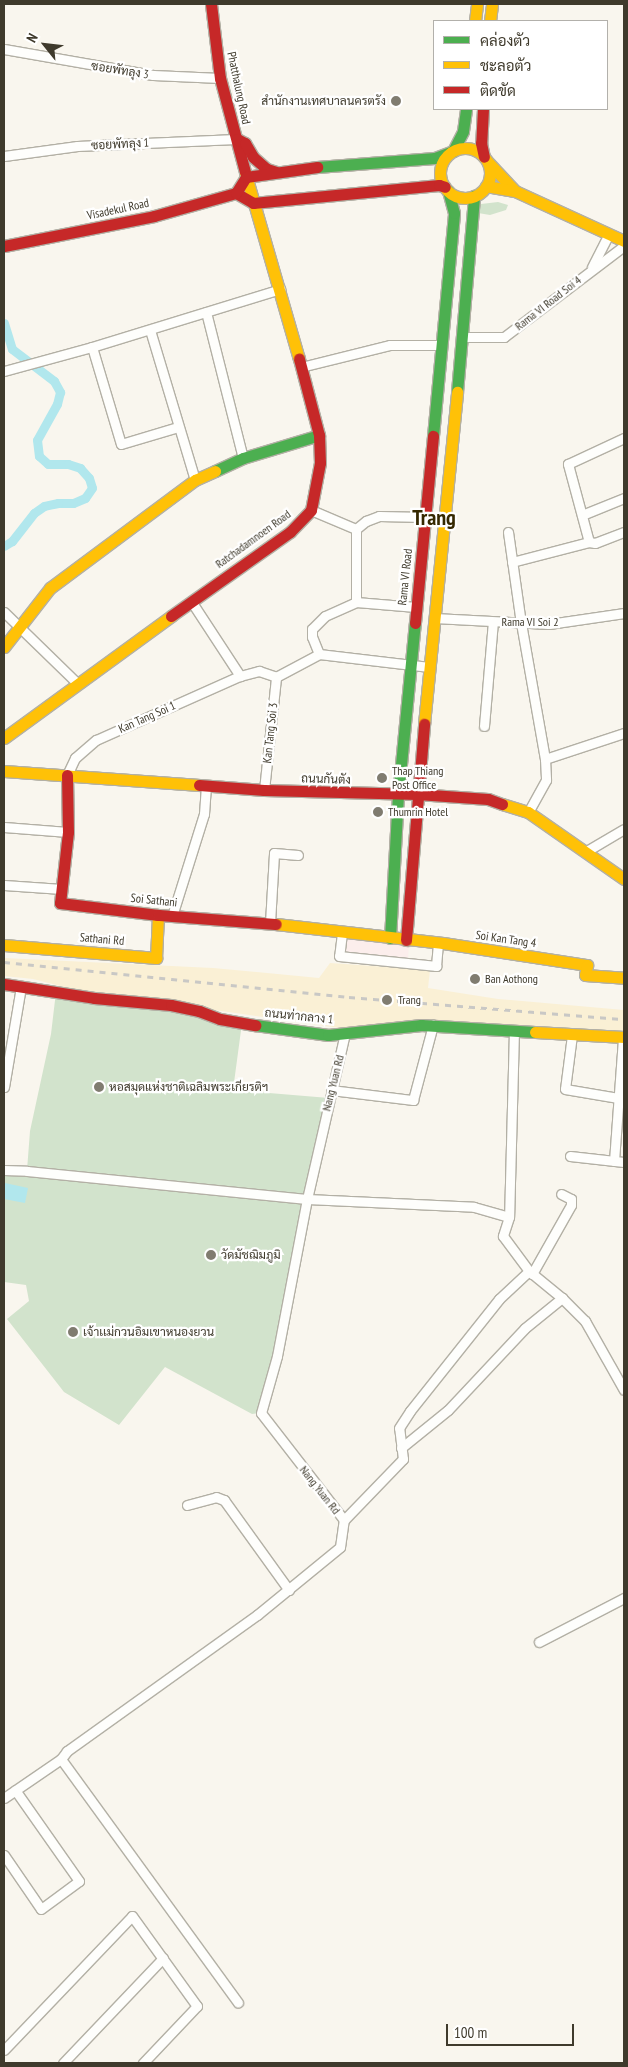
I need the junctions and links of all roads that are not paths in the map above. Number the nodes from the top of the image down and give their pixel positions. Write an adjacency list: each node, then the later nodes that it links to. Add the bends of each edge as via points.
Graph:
1 (211, 4): 7 (street, Phatthalung Road)
2 (477, 4): 4 (street)
3 (492, 4): 5 (street)
4 (475, 20)
5 (490, 20)
6 (4, 49): 7 (street, ซอยพัทลุง 3, via 153,75)
7 (220, 78): 10 (street, Phatthalung Road)
8 (466, 110): 11 (street, via 463,132)
9 (483, 110): 13 (street, via 481,144)
10 (236, 138): 12 (street, ซอยพัทลุง 1, via 77,146); 14 (street, via 267,169); 15 (street, Phatthalung Road)
11 (453, 151): 13 (street, via 469,148); 14 (street, via 418,160); 17 (street, via 442,164 440,172)
12 (4, 156)
13 (486, 160): 16 (street, via 490,170); 18 (street)
14 (276, 172): 15 (street)
15 (246, 177): 19 (street); 21 (street)
16 (486, 186): 18 (street); 20 (street)
17 (447, 189): 20 (street, via 458,197); 21 (street, via 439,186); 31 (street, Rama VI Road, via 454,213)
18 (515, 191): 20 (street, via 506,196); 22 (street)
19 (236, 193): 21 (street); 24 (street, Visadekul Road, via 154,216)
20 (474, 201): 30 (street)
21 (253, 203): 27 (street)
22 (609, 234): 23 (street); 26 (street)
23 (624, 241)
24 (4, 246)
25 (624, 246): 26 (street, Rama VI Road Soi 4)
26 (591, 270): 30 (street, Rama VI Road Soi 4, via 504,337)
27 (280, 289): 28 (street); 33 (street)
28 (206, 312): 29 (street); 38 (street)
29 (150, 330): 32 (street); 35 (street)
30 (463, 337): 54 (street)
31 (442, 345): 33 (street, via 390,345); 43 (street, Rama VI Road)
32 (92, 347): 34 (street); 35 (street, via 120,444)
33 (301, 367): 36 (street)
34 (4, 371)
35 (178, 427): 39 (street)
36 (319, 435): 38 (street); 41 (street, via 320,463)
37 (624, 438): 42 (street, via 568,464)
38 (243, 458): 39 (street)
39 (195, 480): 57 (street, via 50,588)
40 (624, 498): 42 (street)
41 (311, 510): 44 (street); 49 (street, Ratchadamnoen Road, via 290,532)
42 (582, 515): 47 (street)
43 (425, 517): 44 (street, via 379,516); 52 (street, Rama VI Road)
44 (356, 529): 50 (street)
45 (508, 532): 48 (street)
46 (624, 532): 47 (street, via 595,543)
47 (589, 542): 48 (street)
48 (512, 562): 56 (street)
49 (191, 601): 62 (street); 64 (street, Ratchadamnoen Road)
50 (356, 602): 52 (street); 59 (street, via 326,616 312,629)
51 (4, 612): 57 (street)
52 (416, 612): 54 (street); 60 (street, Rama VI Road)
53 (624, 613): 56 (street, Rama VI Soi 2, via 549,624)
54 (434, 618): 55 (street, Rama VI Soi 2); 61 (street)
55 (493, 622): 56 (street, Rama VI Soi 2); 65 (street)
56 (521, 623): 68 (street)
57 (21, 627): 58 (street); 64 (street)
58 (4, 647)
59 (319, 654): 60 (street); 63 (street)
60 (411, 665): 61 (street); 74 (street, Rama VI Road)
61 (429, 667): 73 (street)
62 (240, 676): 63 (street, Kan Tang Soi 1, via 259,672); 70 (street, Kan Tang Soi 1, via 96,740 75,758)
63 (276, 677): 72 (street, Kan Tang Soi 3)
64 (77, 683): 67 (street, Ratchadamnoen Road)
65 (484, 726)
66 (624, 732): 68 (street)
67 (5, 735)
68 (545, 759): 75 (street, via 546,780)
69 (5, 769): 70 (street, ถนนกันตัง)
70 (67, 775): 71 (street, ถนนกันตัง); 78 (street)
71 (206, 787): 72 (street, ถนนกันตัง); 85 (street, via 204,814)
72 (264, 790): 74 (street, ถนนกันตัง)
73 (418, 794): 74 (street, ถนนกันตัง); 75 (street, ถนนกันตัง, via 488,799); 90 (street)
74 (398, 795): 89 (street, Rama VI Road)
75 (528, 812): 79 (street, ถนนกันตัง)
76 (4, 828): 78 (street)
77 (624, 829): 79 (street)
78 (68, 832): 83 (street)
79 (585, 852): 81 (street, ถนนกันตัง)
80 (298, 855): 86 (street, via 274,853)
81 (624, 879)
82 (4, 885): 83 (street)
83 (62, 889): 84 (street, Soi Sathani, via 60,903)
84 (158, 915): 85 (street, Soi Sathani); 92 (street, Sathani Rd, via 156,958)
85 (172, 916): 86 (street, Soi Sathani)
86 (270, 923): 87 (street, Soi Sathani)
87 (342, 933): 88 (street, Soi Sathani); 91 (street, via 339,956 436,966)
88 (373, 936): 89 (street, Soi Kan Tang 4)
89 (390, 938): 90 (street, Soi Kan Tang 4)
90 (406, 940): 91 (street, Soi Kan Tang 4)
91 (438, 943): 93 (street, Soi Kan Tang 4, via 587,965 585,975)
92 (4, 945)
93 (624, 978)
94 (4, 984): 95 (street, ถนนท่ากลาง 1)
95 (21, 986): 97 (street); 100 (street, ถนนท่ากลาง 1, via 199,1010 220,1019 249,1025 328,1035)
96 (4, 1020): 97 (street)
97 (15, 1021): 103 (street)
98 (433, 1025): 99 (street, ถนนท่ากลาง 1); 100 (street, ถนนท่ากลาง 1); 104 (street, via 413,1100)
99 (514, 1030): 101 (street, ถนนท่ากลาง 1); 112 (street)
100 (345, 1033): 104 (street, Nang Yuan Rd)
101 (572, 1034): 102 (street, ถนนท่ากลาง 1); 105 (street, via 565,1089)
102 (624, 1037): 105 (street)
103 (4, 1087)
104 (331, 1090): 111 (street, Nang Yuan Rd)
105 (618, 1098): 107 (street)
106 (570, 1156): 107 (street)
107 (614, 1161): 108 (street)
108 (624, 1162)
109 (4, 1170): 111 (street)
110 (561, 1194): 113 (street, via 571,1199 571,1205)
111 (307, 1199): 112 (street, via 474,1207); 118 (street, Nang Yuan Rd, via 277,1356 261,1413)
112 (509, 1217): 113 (street, via 503,1236)
113 (530, 1272): 114 (street); 116 (street, via 499,1299 410,1411 399,1428)
114 (562, 1298): 115 (street, via 585,1321); 116 (street, via 525,1328 448,1410)
115 (624, 1390)
116 (401, 1448): 118 (street, via 403,1459)
117 (187, 1505): 119 (street, via 216,1497 224,1500)
118 (344, 1520): 119 (street, Nang Yuan Rd, via 340,1546)
119 (289, 1590): 122 (street, Nang Yuan Rd, via 67,1751)
120 (624, 1598): 121 (street)
121 (539, 1642)
122 (61, 1759): 123 (street, Nang Yuan Rd); 127 (street)
123 (15, 1790): 124 (street, Nang Yuan Rd); 125 (street, via 79,1881 41,1909)
124 (4, 1798)
125 (4, 1855)
126 (162, 1958): 128 (street, via 132,1916); 129 (street); 130 (street, via 197,2006)
127 (238, 2003)
128 (4, 2050)
129 (63, 2063)
130 (143, 2063)

